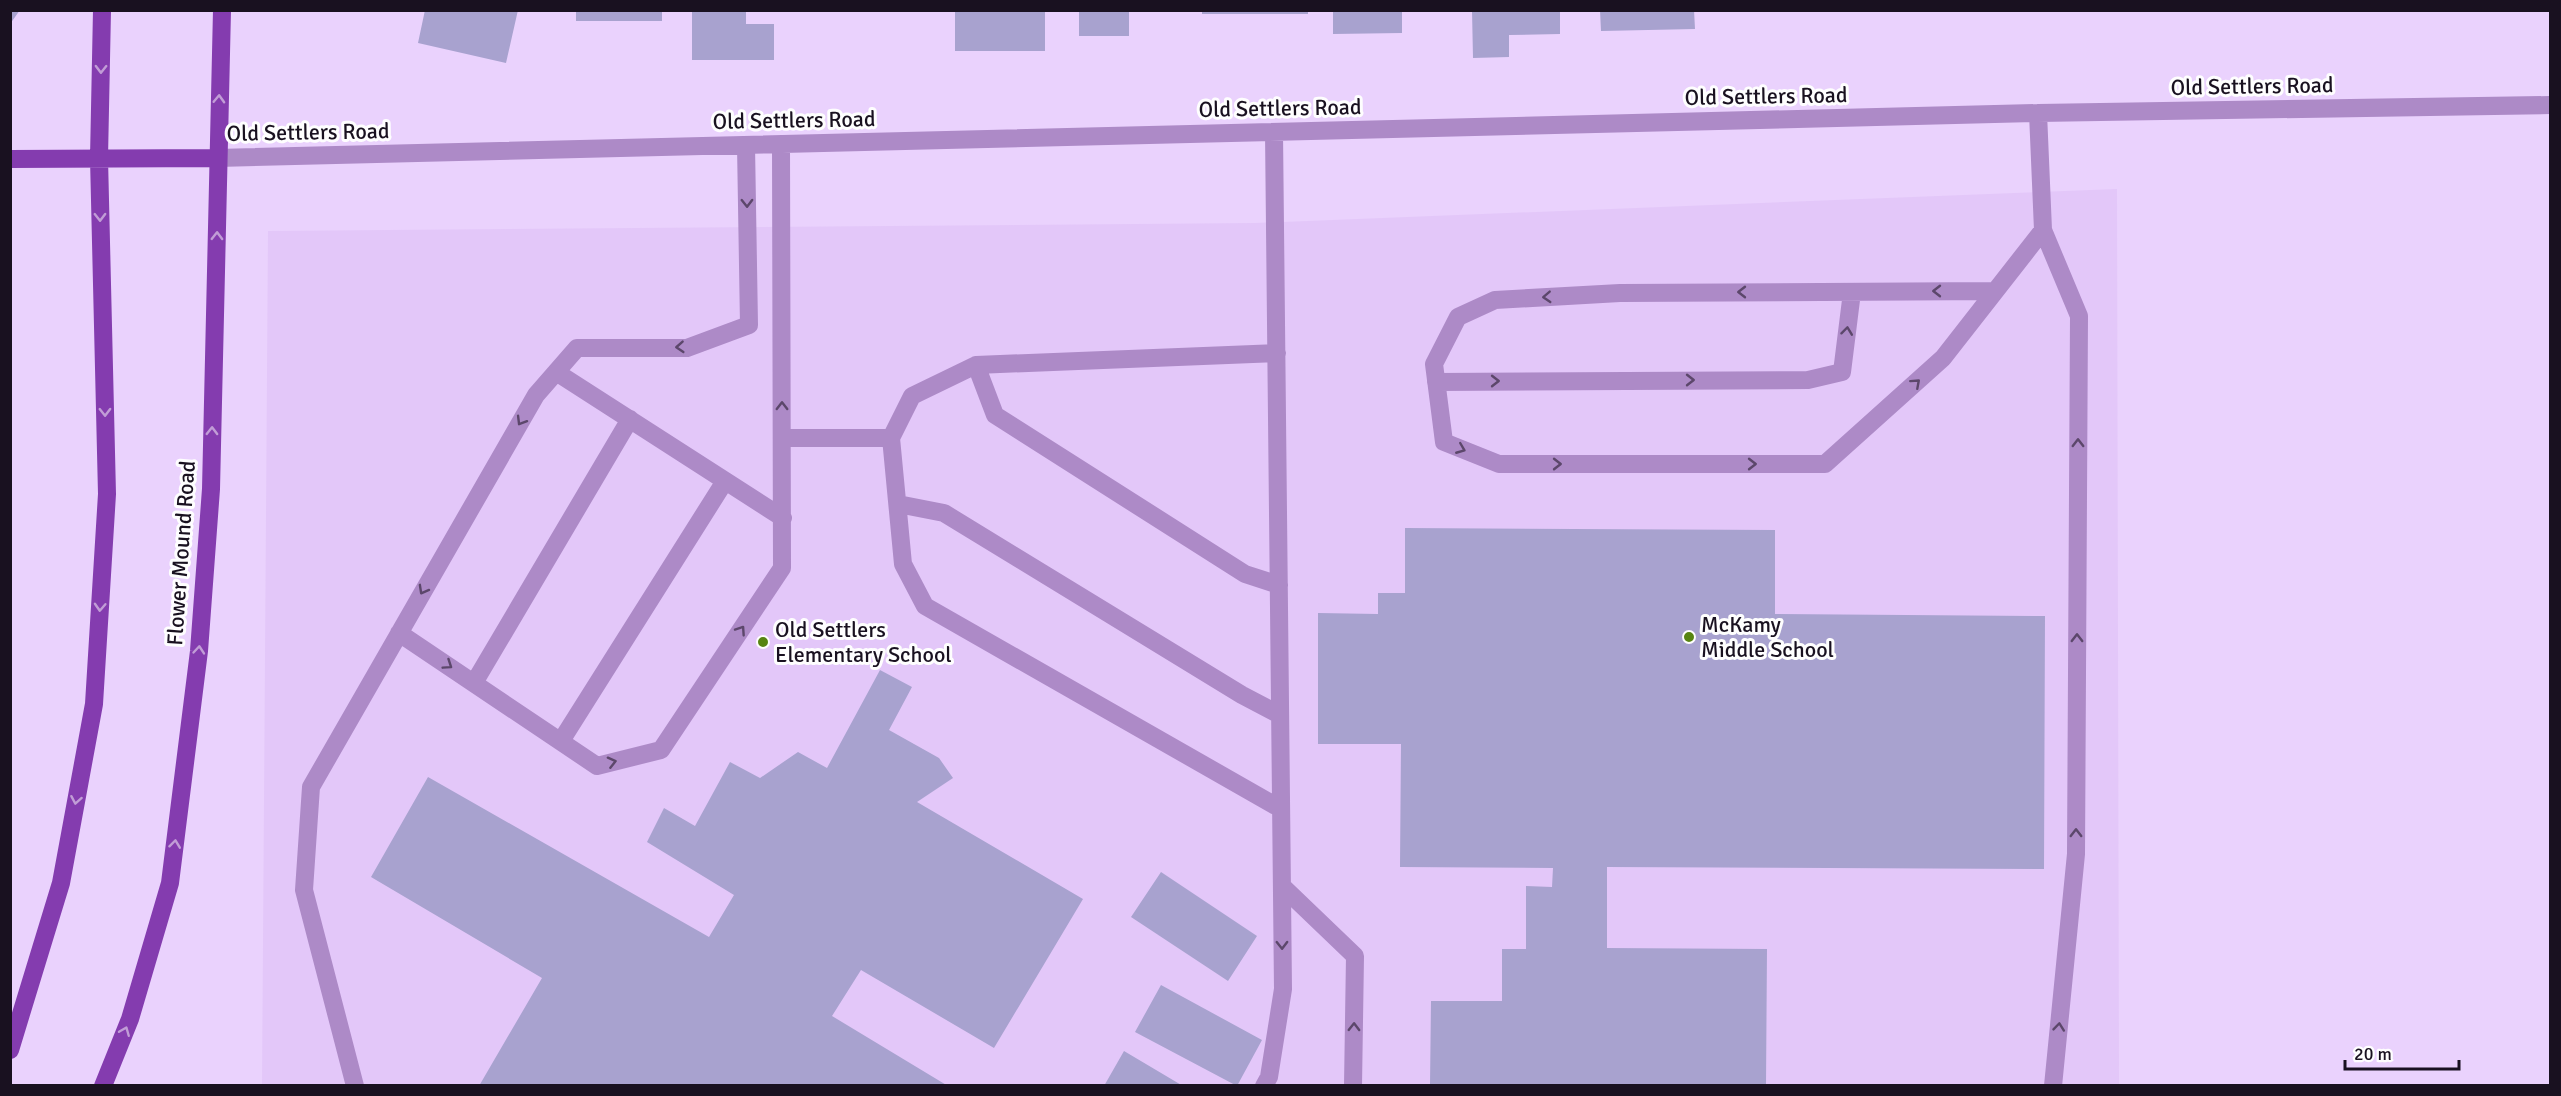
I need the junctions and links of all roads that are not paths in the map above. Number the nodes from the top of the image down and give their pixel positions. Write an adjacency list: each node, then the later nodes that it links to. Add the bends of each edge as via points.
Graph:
1 (102, 10): 8 (main road, one-way to 8)
2 (222, 10): 9 (main road, Flower Mound Road, one-way to 2)
3 (2550, 105): 4 (street, Old Settlers Road)
4 (2038, 113): 5 (street, Old Settlers Road); 11 (street)
5 (1274, 132): 6 (street, Old Settlers Road); 14 (street)
6 (781, 144): 7 (street, Old Settlers Road); 19 (street, one-way to 6)
7 (747, 145): 9 (street, Old Settlers Road); 16 (street, one-way to 16, via 749,325 687,348 577,348)
8 (99, 158): 9 (main road, Old Settlers Road); 10 (main road, Old Settlers Road); 31 (main road, one-way to 31, via 106,494 94,704 61,884)
9 (217, 158): 32 (main road, Flower Mound Road, one-way to 9, via 130,1019 170,884 196,674 211,489)
10 (10, 159)
11 (2043, 230): 12 (street); 36 (street, one-way to 11, via 2076,854 2079,316)
12 (1995, 291): 13 (street, one-way to 13); 17 (street, one-way to 12, via 1444,442 1499,464 1825,464 1943,358)
13 (1852, 292): 17 (street, one-way to 17, via 1620,293 1495,300 1458,317 1434,364); 17 (street, one-way to 13, via 1808,380 1842,372)
14 (1277, 353): 15 (street); 24 (street)
15 (976, 364): 20 (street, via 912,396); 24 (street, via 995,415 1245,574)
16 (556, 372): 18 (street); 25 (street, one-way to 25, via 536,395)
17 (1436, 381)
18 (630, 419): 21 (street); 26 (street)
19 (782, 438): 20 (street); 23 (street)
20 (891, 438): 22 (street)
21 (725, 481): 23 (street); 28 (street)
22 (898, 504): 27 (street, via 944,513); 29 (street, via 903,564 925,606)
23 (783, 518): 28 (street, one-way to 23, via 597,766 661,750 782,568)
24 (1279, 585): 27 (street)
25 (399, 633): 26 (street, one-way to 26); 33 (street, via 311,787 304,890)
26 (474, 683): 28 (street)
27 (1280, 715): 29 (street)
28 (561, 741)
29 (1281, 809): 30 (street)
30 (1282, 886): 34 (street, one-way to 34, via 1283,989 1269,1077); 35 (street, one-way to 30, via 1355,956)
31 (10, 1050)
32 (103, 1086)
33 (355, 1086)
34 (1264, 1086)
35 (1353, 1086)
36 (2053, 1086)

